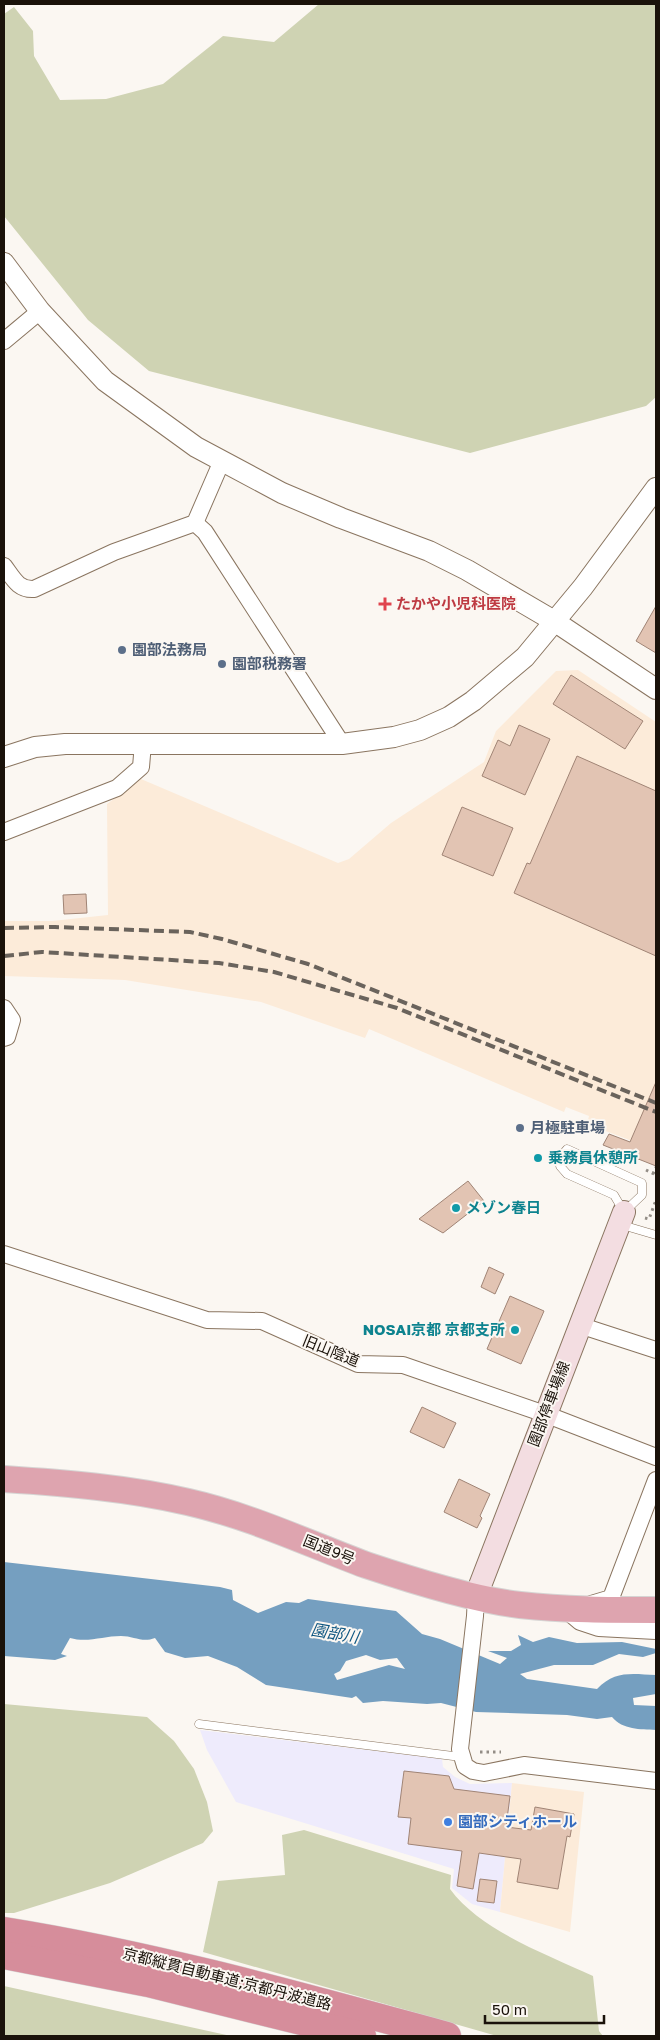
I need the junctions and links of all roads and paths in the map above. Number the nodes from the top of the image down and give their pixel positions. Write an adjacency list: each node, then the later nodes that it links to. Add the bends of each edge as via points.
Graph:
1 (4, 262): 2 (street)
2 (40, 311): 3 (street); 4 (street, via 105,381 196,448)
3 (4, 340)
4 (222, 463): 6 (street); 8 (street, via 341,518 429,551)
5 (656, 488): 8 (street)
6 (195, 523): 7 (street, via 114,552 34,589 25,589 16,583); 11 (street, via 205,532)
7 (4, 566)
8 (554, 621): 9 (street); 11 (street, via 507,675 449,717 394,738)
9 (656, 689)
10 (143, 743): 11 (street); 12 (street, via 35,747); 13 (street, via 141,767 116,788)
11 (342, 744)
12 (4, 757)
13 (4, 832)
14 (4, 1008): 15 (street, via 12,1020)
15 (4, 1038)
16 (656, 1166): 17 (path)
17 (653, 1174)
18 (622, 1218): 18 (lane, via 614,1195 567,1174 560,1166 560,1156 567,1148 642,1183 642,1195); 19 (lane); 21 (main road, 園部停車場線)
19 (656, 1235)
20 (4, 1254): 23 (street, 旧山陰道, via 207,1320 262,1321 358,1364 403,1365)
21 (579, 1325): 22 (street); 23 (main road, 園部停車場線)
22 (656, 1350)
23 (545, 1414): 24 (street, 旧山陰道); 29 (main road, 園部停車場線)
24 (656, 1457)
25 (4, 1479): 29 (highway, 国道9号, via 68,1484 187,1502 279,1529)
26 (656, 1480): 27 (street)
27 (610, 1598): 28 (street); 30 (street)
28 (656, 1598)
29 (475, 1606): 30 (highway, 国道9号); 34 (street)
30 (568, 1609): 31 (highway, 国道9号); 32 (street, via 580,1620 599,1626)
31 (656, 1610)
32 (656, 1630)
33 (199, 1724): 34 (lane)
34 (460, 1757): 35 (street, via 472,1771 484,1773 524,1765)
35 (656, 1781)
36 (4, 1931): 39 (highway, 京都縦貫自動車道;京都丹波道路, via 231,1977)
37 (4, 1955): 38 (highway, 京都縦貫自動車道;京都丹波道路, via 148,1982)
38 (362, 2036)
39 (447, 2036)

